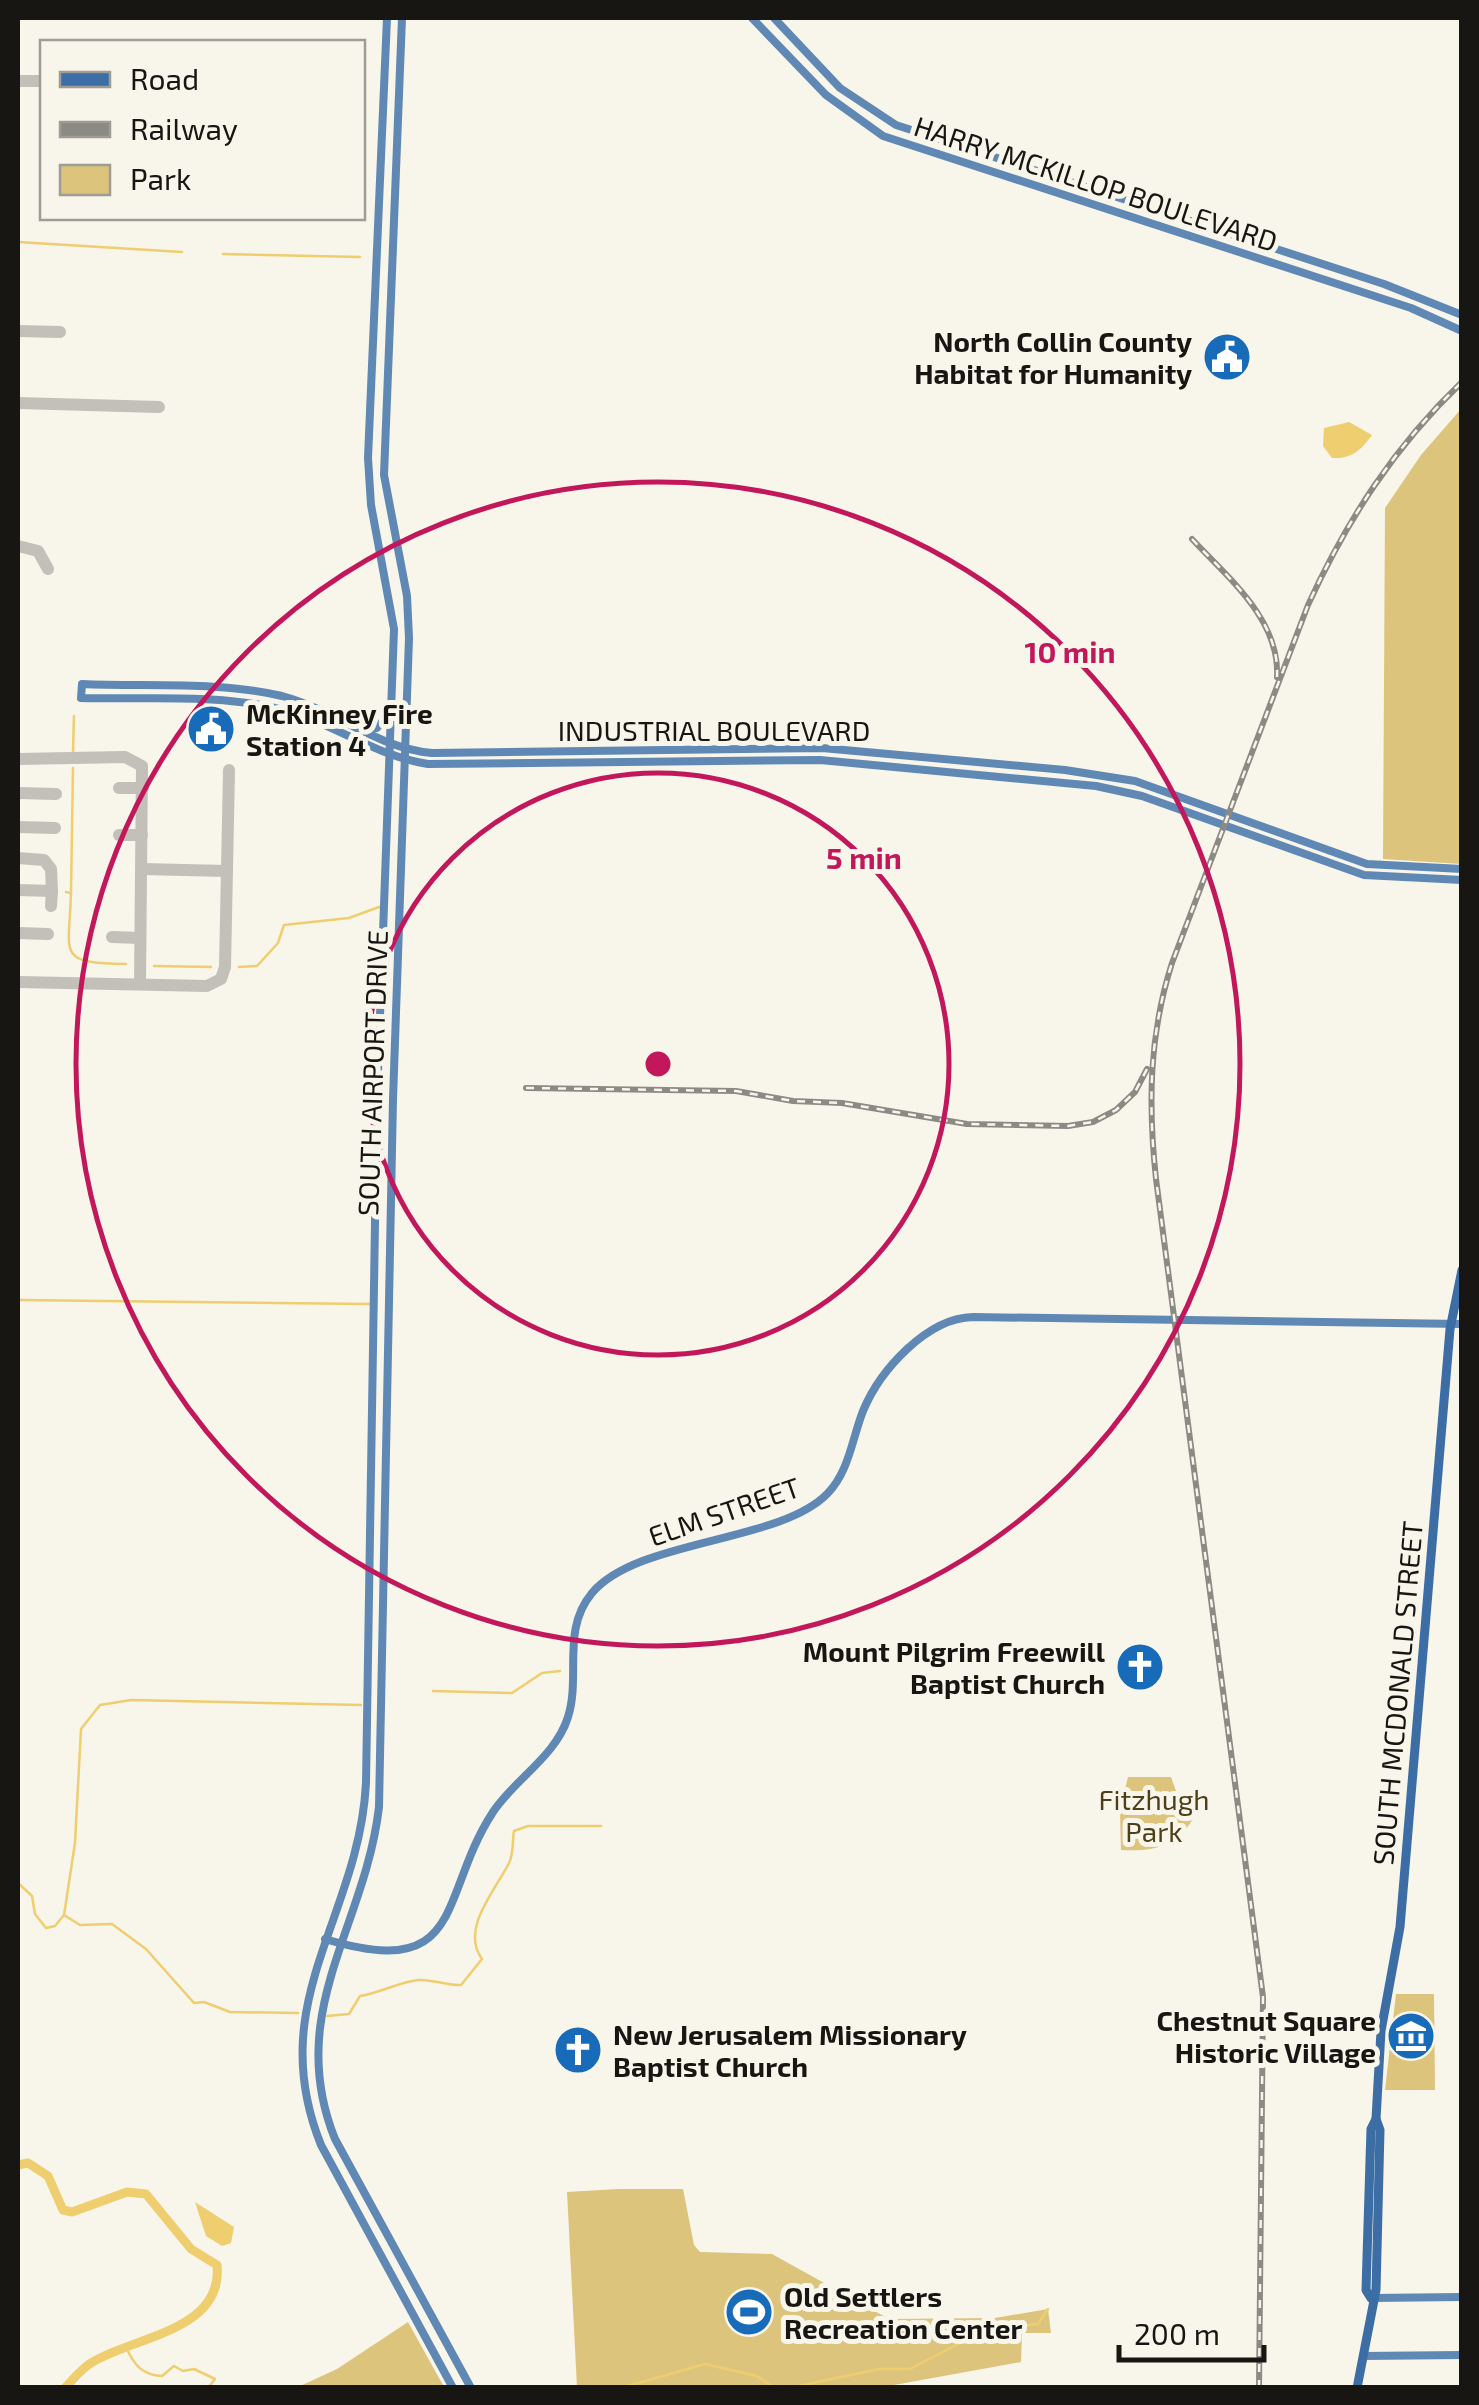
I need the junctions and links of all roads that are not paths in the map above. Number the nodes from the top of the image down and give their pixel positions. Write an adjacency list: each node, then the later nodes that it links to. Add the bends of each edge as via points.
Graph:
1 (387, 18): 5 (main road, SOUTH AIRPORT DRIVE)
2 (402, 18): 6 (main road, SOUTH AIRPORT DRIVE)
3 (752, 18): 8 (main road, HARRY MCKILLOP BOULEVARD)
4 (774, 18): 7 (main road, HARRY MCKILLOP BOULEVARD)
5 (385, 70): 6 (main road); 13 (main road, SOUTH AIRPORT DRIVE)
6 (399, 70): 14 (main road, SOUTH AIRPORT DRIVE)
7 (861, 105): 8 (main road); 9 (main road, HARRY MCKILLOP BOULEVARD, via 909,131)
8 (852, 117): 10 (main road, HARRY MCKILLOP BOULEVARD, via 907,146)
9 (1014, 166): 10 (main road); 11 (main road, HARRY MCKILLOP BOULEVARD)
10 (1009, 178): 12 (main road, HARRY MCKILLOP BOULEVARD, via 1410,308)
11 (1462, 315)
12 (1462, 331)
13 (372, 384): 14 (main road); 15 (main road, SOUTH AIRPORT DRIVE, via 369,484)
14 (387, 385): 16 (main road, SOUTH AIRPORT DRIVE, via 386,504)
15 (394, 633): 16 (main road); 17 (main road, SOUTH AIRPORT DRIVE)
16 (409, 634): 20 (main road, SOUTH AIRPORT DRIVE)
17 (393, 704): 18 (main road, via 381,725); 19 (main road, SOUTH AIRPORT DRIVE)
18 (358, 730): 19 (main road, INDUSTRIAL BOULEVARD); 23 (main road, INDUSTRIAL BOULEVARD, via 314,706 269,694 82,684 82,698 268,706)
19 (391, 744): 20 (main road, INDUSTRIAL BOULEVARD); 23 (main road, SOUTH AIRPORT DRIVE)
20 (405, 749): 22 (main road, INDUSTRIAL BOULEVARD); 24 (main road, SOUTH AIRPORT DRIVE)
21 (673, 750): 22 (main road, INDUSTRIAL BOULEVARD); 25 (main road); 28 (main road, INDUSTRIAL BOULEVARD, via 848,750 1112,776)
22 (532, 752): 26 (main road)
23 (390, 756): 24 (main road, INDUSTRIAL BOULEVARD); 32 (main road, SOUTH AIRPORT DRIVE)
24 (404, 760): 26 (main road, INDUSTRIAL BOULEVARD); 33 (main road, SOUTH AIRPORT DRIVE)
25 (674, 762): 26 (main road, INDUSTRIAL BOULEVARD); 27 (main road, INDUSTRIAL BOULEVARD, via 843,761 1096,786)
26 (533, 764)
27 (1254, 836): 28 (main road); 29 (main road, INDUSTRIAL BOULEVARD)
28 (1296, 839): 29 (main road); 30 (main road, INDUSTRIAL BOULEVARD, via 1367,864)
29 (1295, 850): 31 (main road, INDUSTRIAL BOULEVARD, via 1370,876)
30 (1462, 869)
31 (1462, 880)
32 (378, 1099): 33 (main road); 36 (main road, SOUTH AIRPORT DRIVE, via 364,1810)
33 (392, 1099): 37 (main road, SOUTH AIRPORT DRIVE, via 379,1807)
34 (1462, 1270): 35 (main road, SOUTH MCDONALD STREET)
35 (1456, 1324): 37 (main road, ELM STREET, via 967,1317 935,1328 908,1349 870,1398 843,1470 822,1498 627,1568 595,1590 576,1624 564,1727 493,1812 447,1917 427,1938 401,1950 369,1952); 39 (main road, SOUTH MCDONALD STREET, via 1401,1911 1371,2129)
36 (326, 1939): 37 (main road, ELM STREET); 42 (main road, SOUTH AIRPORT DRIVE, via 302,2020 302,2077 312,2120)
37 (340, 1944): 43 (main road, SOUTH AIRPORT DRIVE, via 316,2044 329,2123)
38 (1462, 2297): 39 (main road)
39 (1371, 2298): 41 (main road, SOUTH MCDONALD STREET)
40 (1462, 2355): 41 (main road)
41 (1364, 2356): 44 (main road, SOUTH MCDONALD STREET)
42 (453, 2388)
43 (471, 2388)
44 (1357, 2388)

